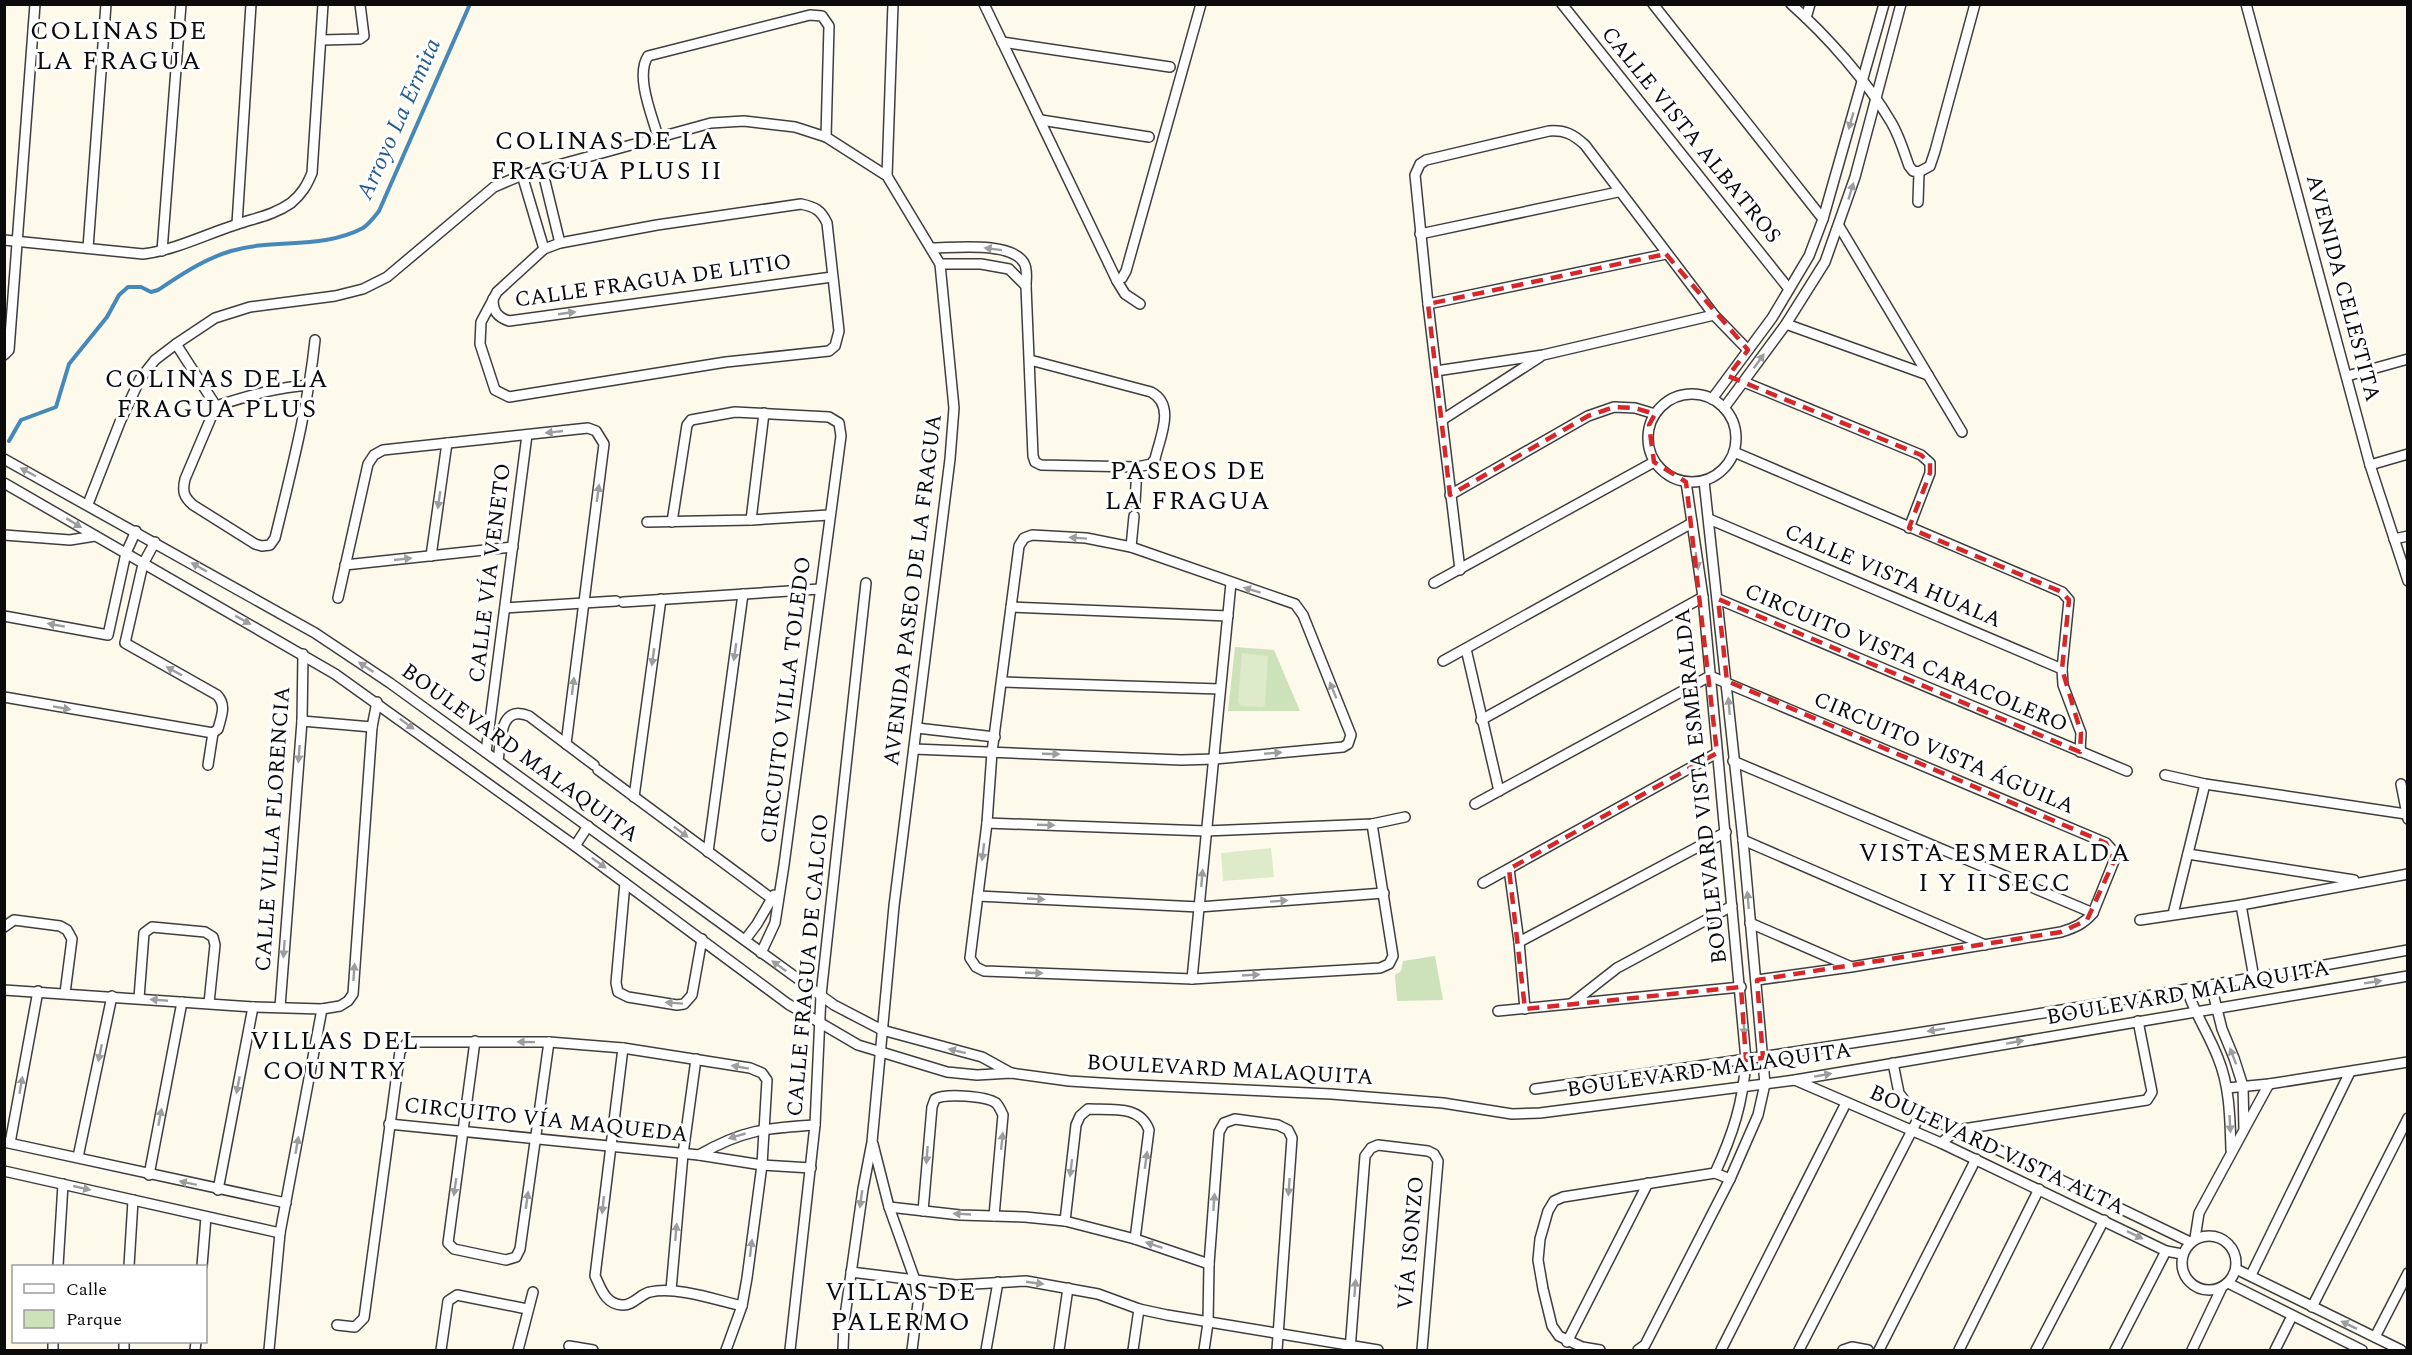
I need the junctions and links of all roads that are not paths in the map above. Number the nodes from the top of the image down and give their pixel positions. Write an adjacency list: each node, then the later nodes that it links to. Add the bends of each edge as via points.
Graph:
1 (35, 4): 39 (street)
2 (106, 4): 41 (street)
3 (181, 4): 44 (street)
4 (251, 4): 35 (street)
5 (323, 4): 19 (street)
6 (360, 4): 19 (street, via 364,32 360,39)
7 (893, 4): 31 (street)
8 (984, 4): 20 (street)
9 (1202, 4): 48 (street, via 1126,271)
10 (1562, 4): 50 (street, CALLE VISTA ALBATROS)
11 (1653, 4): 34 (street)
12 (1791, 4): 18 (street)
13 (1810, 4): 18 (street)
14 (1884, 4): 22 (street)
15 (1901, 4): 23 (street)
16 (1975, 4): 29 (street, via 1930,166)
17 (2246, 4): 65 (street, AVENIDA CELESTITA)
18 (1806, 18): 22 (street)
19 (322, 40): 35 (street, via 312,173 305,189 291,203 265,217)
20 (1002, 42): 21 (street); 24 (street)
21 (1170, 67)
22 (1862, 81): 23 (street); 34 (street, one-way to 34)
23 (1875, 98): 29 (street, via 1893,124 1909,166); 36 (street, one-way to 23)
24 (1041, 120): 27 (street); 48 (street)
25 (658, 137): 26 (street, AVENIDA PASEO DE LA FRAGUA, via 711,123 744,121 795,126); 26 (street, via 642,76 648,57 810,15 822,16 829,26); 28 (street, AVENIDA PASEO DE LA FRAGUA)
26 (826, 137): 31 (street, AVENIDA PASEO DE LA FRAGUA)
27 (1149, 137)
28 (542, 169): 30 (street, AVENIDA PASEO DE LA FRAGUA); 40 (street)
29 (1919, 172): 33 (street)
30 (522, 175): 43 (street); 57 (street, AVENIDA PASEO DE LA FRAGUA, via 494,187 404,264 363,289 250,307 215,318)
31 (887, 176): 42 (street, AVENIDA PASEO DE LA FRAGUA)
32 (1618, 192): 37 (street); 37 (street, via 1575,136 1567,131 1549,131 1420,164 1415,175); 45 (street)
33 (1918, 202)
34 (1823, 219): 50 (street, via 1809,256)
35 (237, 224): 44 (street)
36 (1839, 226): 55 (street, via 1825,262); 64 (street)
37 (1420, 234): 53 (street)
38 (4, 240): 39 (street)
39 (18, 241): 41 (street); 59 (street, via 9,350)
40 (560, 243): 43 (street); 47 (street, via 801,204 823,213)
41 (88, 248): 44 (street, via 142,254)
42 (932, 248): 46 (street, AVENIDA PASEO DE LA FRAGUA); 49 (street, one-way to 42, via 1023,262 1005,250)
43 (544, 249): 51 (street)
44 (162, 251)
45 (1666, 254): 53 (street); 54 (street)
46 (940, 264): 49 (street, via 1009,269); 140 (street, AVENIDA PASEO DE LA FRAGUA, via 954,408)
47 (832, 277): 51 (street, CALLE FRAGUA DE LITIO, one-way to 47, via 497,314 509,321); 51 (street, via 839,331 835,346 829,351 726,362 509,397 495,390 480,344 481,322)
48 (1116, 281): 52 (street, via 1125,294)
49 (1026, 286): 62 (street)
50 (1789, 289): 58 (street)
51 (493, 299)
52 (1140, 304)
53 (1428, 304): 63 (street)
54 (1714, 315): 58 (street); 60 (street)
55 (1786, 324): 64 (street); 66 (street, one-way to 55)
56 (315, 340): 67 (street)
57 (176, 344): 69 (street); 88 (street, AVENIDA PASEO DE LA FRAGUA, via 140,379)
58 (1748, 351): 68 (street)
59 (4, 355)
60 (1543, 355): 63 (street); 73 (street)
61 (2408, 359): 65 (street)
62 (1030, 360): 82 (street, via 1035,462); 82 (street, via 1160,396 1166,412 1155,459)
63 (1436, 371): 73 (street)
64 (1928, 375): 74 (street)
65 (2347, 376): 81 (street, AVENIDA CELESTITA)
66 (1744, 382): 70 (street); 96 (street, via 1921,455 1930,463 1930,473)
67 (311, 385): 69 (street, via 288,386); 69 (street, via 275,538 262,546 193,506 185,497 185,479)
68 (1712, 399): 70 (street); 72 (street, via 1685,395 1668,401)
69 (216, 406)
70 (1724, 408): 77 (street, via 1736,435)
71 (764, 413): 89 (street, CIRCUITO VILLA TOLEDO, via 829,417 839,423 841,436); 92 (street); 94 (street, CIRCUITO VILLA TOLEDO, via 735,412 691,420)
72 (1654, 414): 80 (street, via 1647,438); 86 (street, via 1614,407 1588,416)
73 (1442, 420): 86 (street)
74 (1962, 432)
75 (527, 435): 76 (street); 104 (street, CALLE VÍA VENETO); 120 (street, one-way to 75, via 604,444 596,431 588,428)
76 (447, 443): 106 (street, one-way to 106); 108 (street, via 383,450 374,455 368,464)
77 (1734, 452): 83 (street, via 1724,469); 96 (street, CIRCUITO VISTA CARACOLERO)
78 (2408, 454): 81 (street)
79 (4, 459): 88 (street, BOULEVARD MALAQUITA, one-way to 79)
80 (1654, 462): 84 (street, via 1673,479); 109 (street)
81 (2370, 465): 101 (street, AVENIDA CELESTITA)
82 (1137, 467): 87 (street)
83 (1704, 481): 84 (street); 91 (street, BOULEVARD VISTA ESMERALDA)
84 (1686, 482): 95 (street, BOULEVARD VISTA ESMERALDA)
85 (4, 483): 99 (street, BOULEVARD MALAQUITA, one-way to 99)
86 (1450, 495): 109 (street)
87 (1135, 503)
88 (88, 504): 97 (street, BOULEVARD MALAQUITA)
89 (830, 514): 92 (street); 114 (street, CIRCUITO VILLA TOLEDO)
90 (1134, 516): 103 (street)
91 (1709, 519): 119 (street, BOULEVARD VISTA ESMERALDA); 128 (street, CALLE VISTA HUALA)
92 (751, 520): 94 (street)
93 (647, 522): 94 (street)
94 (672, 522)
95 (1692, 523): 116 (street, BOULEVARD VISTA ESMERALDA, one-way to 116); 125 (street)
96 (1909, 528): 128 (street, CIRCUITO VISTA CARACOLERO, via 2062,592 2069,600)
97 (136, 531): 102 (street, BOULEVARD MALAQUITA); 105 (street)
98 (4, 535): 99 (street, via 70,540)
99 (95, 536): 105 (street, BOULEVARD MALAQUITA)
100 (2408, 536): 101 (street)
101 (2394, 538): 110 (street, AVENIDA CELESTITA)
102 (155, 542): 107 (street); 145 (street, BOULEVARD MALAQUITA, one-way to 102, via 315,633)
103 (1131, 547): 112 (street); 121 (street, one-way to 121, via 1086,538 1024,538 1019,546)
104 (513, 548): 106 (street); 122 (street, CALLE VÍA VENETO)
105 (126, 553): 107 (street, BOULEVARD MALAQUITA); 123 (street, one-way to 123, via 108,634)
106 (431, 556): 108 (street, one-way to 106)
107 (143, 564): 126 (street, BOULEVARD MALAQUITA, one-way to 126); 141 (street, one-way to 107, via 218,729 223,707 218,695 125,643)
108 (345, 566): 117 (street)
109 (1460, 570): 113 (street)
110 (2408, 581)
111 (866, 583): 204 (street, CALLE FRAGUA DE CALCIO)
112 (1231, 583): 124 (street); 149 (street, one-way to 112, via 1343,747 1351,735 1303,615 1295,604)
113 (1434, 583)
114 (820, 589): 115 (street); 178 (street, CIRCUITO VILLA TOLEDO, via 784,865)
115 (742, 594): 118 (street); 169 (street, one-way to 169)
116 (1702, 597): 129 (street, BOULEVARD VISTA ESMERALDA); 137 (street)
117 (338, 598)
118 (662, 599): 120 (street); 158 (street, one-way to 158)
119 (1718, 599): 130 (street, BOULEVARD VISTA ESMERALDA); 147 (street, CIRCUITO VISTA CARACOLERO)
120 (583, 603): 122 (street); 143 (street, one-way to 120)
121 (1011, 607): 124 (street); 131 (street)
122 (505, 608): 145 (street, CALLE VÍA VENETO)
123 (4, 616)
124 (1228, 616): 132 (street)
125 (1466, 650): 127 (street); 137 (street)
126 (303, 654): 135 (street, BOULEVARD MALAQUITA); 138 (street, CALLE VILLA FLORENCIA)
127 (1443, 661)
128 (2062, 669): 147 (street, CIRCUITO VISTA CARACOLERO, via 2063,685 2081,733)
129 (1710, 676): 130 (street, CIRCUITO VISTA ÁGUILA); 148 (street, BOULEVARD VISTA ESMERALDA); 157 (street)
130 (1726, 681): 150 (street, BOULEVARD VISTA ESMERALDA, one-way to 130); 182 (street, CIRCUITO VISTA ÁGUILA, via 2106,843 2114,852 2114,861)
131 (1003, 682): 132 (street); 142 (street)
132 (1220, 689): 149 (street)
133 (4, 697): 134 (street)
134 (25, 701): 136 (street); 141 (street, one-way to 141)
135 (377, 702): 139 (street); 168 (street, BOULEVARD MALAQUITA, one-way to 168)
136 (4, 704)
137 (1481, 720): 157 (street)
138 (302, 721): 139 (street); 211 (street, CALLE VILLA FLORENCIA, one-way to 211)
139 (372, 727): 213 (street, one-way to 139, via 340,1006 353,994)
140 (917, 728): 142 (street); 144 (street, AVENIDA PASEO DE LA FRAGUA)
141 (213, 733): 152 (street)
142 (994, 737): 146 (street)
143 (566, 744): 151 (street, via 529,716 514,713 502,729); 158 (street)
144 (914, 749): 146 (street); 219 (street, AVENIDA PASEO DE LA FRAGUA)
145 (486, 752): 151 (street, BOULEVARD MALAQUITA)
146 (992, 752): 149 (street, one-way to 149); 162 (street)
147 (2080, 752): 153 (street, CIRCUITO VISTA CARACOLERO)
148 (1717, 753): 166 (street, BOULEVARD VISTA ESMERALDA); 171 (street)
149 (1215, 759): 165 (street)
150 (1733, 760): 167 (street, BOULEVARD VISTA ESMERALDA); 182 (street)
151 (498, 761): 164 (street, BOULEVARD MALAQUITA)
152 (208, 765)
153 (2127, 771)
154 (2165, 775): 155 (street)
155 (2205, 784): 160 (street); 170 (street)
156 (2401, 784): 160 (street)
157 (1499, 790): 159 (street)
158 (634, 797): 169 (street, one-way to 169)
159 (1475, 804)
160 (2407, 816)
161 (1405, 817): 163 (street)
162 (987, 823): 165 (street, one-way to 165); 177 (street, one-way to 177)
163 (1372, 824): 165 (street); 176 (street)
164 (588, 826): 168 (street); 188 (street, BOULEVARD MALAQUITA)
165 (1206, 831): 180 (street, one-way to 165)
166 (1726, 832): 181 (street, BOULEVARD VISTA ESMERALDA); 189 (street)
167 (1743, 840): 185 (street, BOULEVARD VISTA ESMERALDA, one-way to 167); 190 (street)
168 (575, 846): 174 (street, BOULEVARD MALAQUITA, one-way to 174)
169 (708, 852): 178 (street)
170 (2188, 854): 173 (street); 183 (street)
171 (1509, 869): 175 (street); 189 (street)
172 (2408, 874): 173 (street)
173 (2361, 881): 179 (street)
174 (625, 883): 187 (street, BOULEVARD MALAQUITA); 187 (street, one-way to 174, via 692,995 684,1004 618,992)
175 (1483, 883)
176 (1384, 893): 180 (street, one-way to 176); 195 (street, one-way to 176, via 1380,968 1389,964 1393,956)
177 (978, 896): 180 (street, one-way to 180); 195 (street, one-way to 195, via 970,958 984,971)
178 (775, 899): 188 (street, CIRCUITO VILLA TOLEDO); 192 (street, CIRCUITO VILLA TOLEDO, via 775,923)
179 (2241, 905): 183 (street); 196 (street)
180 (1199, 906): 195 (street)
181 (1732, 906): 199 (street, BOULEVARD VISTA ESMERALDA); 209 (street, via 1617,968)
182 (2093, 913): 190 (street, via 2077,927 2061,932)
183 (2173, 914): 184 (street)
184 (2140, 920)
185 (1750, 923): 193 (street); 197 (street, BOULEVARD VISTA ESMERALDA)
186 (4, 927): 203 (street, via 14,920 68,930 72,939)
187 (702, 939): 218 (street, BOULEVARD MALAQUITA)
188 (745, 940): 192 (street, BOULEVARD MALAQUITA)
189 (1519, 942): 214 (street)
190 (1985, 945): 193 (street)
191 (2408, 950): 196 (street, BOULEVARD MALAQUITA)
192 (761, 952): 204 (street, BOULEVARD MALAQUITA, one-way to 192)
193 (1851, 967): 197 (street)
194 (2408, 976): 212 (street, BOULEVARD MALAQUITA, one-way to 194)
195 (1192, 978)
196 (2253, 978): 198 (street, BOULEVARD MALAQUITA)
197 (1757, 980): 224 (street, BOULEVARD VISTA ESMERALDA)
198 (2211, 985): 201 (street, BOULEVARD MALAQUITA); 212 (street)
199 (1741, 987): 209 (street); 226 (street, BOULEVARD VISTA ESMERALDA, one-way to 226)
200 (4, 990): 202 (street)
201 (2187, 990): 216 (street); 224 (street, BOULEVARD MALAQUITA, one-way to 224)
202 (38, 991): 203 (street); 249 (street, one-way to 202)
203 (65, 993): 205 (street)
204 (821, 995): 218 (street, CALLE FRAGUA DE CALCIO); 219 (street, BOULEVARD MALAQUITA)
205 (112, 996): 206 (street); 256 (street, one-way to 256)
206 (139, 998): 207 (street, one-way to 206); 208 (street, via 144,933 152,927 204,932 213,937)
207 (182, 1002): 208 (street); 262 (street, one-way to 207)
208 (209, 1003): 210 (street)
209 (1571, 1004): 214 (street)
210 (253, 1007): 211 (street); 267 (street, one-way to 267)
211 (280, 1007): 213 (street)
212 (2217, 1008): 216 (street, BOULEVARD MALAQUITA); 235 (street, one-way to 212)
213 (322, 1009): 269 (street, one-way to 213)
214 (1525, 1009): 215 (street)
215 (1498, 1011)
216 (2194, 1012): 217 (street, BOULEVARD MALAQUITA); 236 (street, via 2218,1057)
217 (2138, 1022): 228 (street, BOULEVARD MALAQUITA, one-way to 217); 245 (street, via 2152,1092 2147,1100)
218 (818, 1023): 223 (street, BOULEVARD MALAQUITA); 242 (street, CALLE FRAGUA DE CALCIO)
219 (882, 1030): 223 (street, AVENIDA PASEO DE LA FRAGUA); 230 (street, BOULEVARD MALAQUITA, one-way to 219, via 982,1057)
220 (475, 1041): 221 (street, one-way to 220); 241 (street, via 408,1042 400,1052); 247 (street)
221 (549, 1042): 222 (street); 248 (street)
222 (623, 1048): 225 (street); 252 (street)
223 (881, 1053): 230 (street, BOULEVARD MALAQUITA, via 947,1072); 250 (street, AVENIDA PASEO DE LA FRAGUA)
224 (1763, 1058): 226 (street, BOULEVARD MALAQUITA); 232 (street, BOULEVARD VISTA ESMERALDA)
225 (696, 1059): 243 (street, one-way to 225, via 767,1080 762,1073); 254 (street)
226 (1746, 1060): 234 (street, BOULEVARD VISTA ESMERALDA); 237 (street, BOULEVARD MALAQUITA)
227 (2408, 1062): 229 (street)
228 (1893, 1063): 231 (street, BOULEVARD MALAQUITA, one-way to 228); 239 (street, BOULEVARD VISTA ALTA, via 1899,1093)
229 (2350, 1072): 233 (street); 288 (street)
230 (1011, 1073): 234 (street, BOULEVARD MALAQUITA, via 1098,1083 1443,1103 1512,1114)
231 (1795, 1080): 232 (street, BOULEVARD MALAQUITA); 238 (street, BOULEVARD VISTA ALTA)
232 (1765, 1084): 234 (street, BOULEVARD MALAQUITA); 263 (street, BOULEVARD VISTA ESMERALDA, via 1758,1115)
233 (2269, 1084): 235 (street); 246 (street)
234 (1744, 1086): 261 (street, BOULEVARD VISTA ESMERALDA, via 1732,1135)
235 (2243, 1086): 236 (street); 246 (street)
236 (2227, 1088): 253 (street, one-way to 253)
237 (1535, 1089)
238 (1846, 1103): 244 (street, BOULEVARD VISTA ALTA); 325 (street)
239 (1920, 1114): 244 (street); 245 (street, BOULEVARD VISTA ALTA)
240 (2408, 1118): 296 (street)
241 (389, 1124): 247 (street, CIRCUITO VÍA MAQUEDA); 301 (street, via 364,1318 355,1327)
242 (815, 1125): 243 (street, CIRCUITO VÍA MAQUEDA); 259 (street, CALLE FRAGUA DE CALCIO)
243 (765, 1128): 255 (street, CIRCUITO VÍA MAQUEDA, one-way to 255, via 726,1139); 258 (street)
244 (1911, 1129): 251 (street, BOULEVARD VISTA ALTA); 326 (street)
245 (1957, 1130): 251 (street); 278 (street, BOULEVARD VISTA ALTA)
246 (2244, 1130): 253 (street)
247 (464, 1132): 248 (street, CIRCUITO VÍA MAQUEDA); 248 (street, one-way to 248, via 448,1243 454,1249 506,1260 516,1257 520,1249)
248 (536, 1138): 252 (street, CIRCUITO VÍA MAQUEDA)
249 (7, 1142): 256 (street)
250 (872, 1142): 270 (street); 286 (street, AVENIDA PASEO DE LA FRAGUA, one-way to 286)
251 (1941, 1143): 257 (street, BOULEVARD VISTA ALTA)
252 (609, 1147): 254 (street, CIRCUITO VÍA MAQUEDA); 293 (street, one-way to 293, via 595,1276 603,1295 622,1305 652,1291)
253 (2231, 1152): 278 (street, via 2199,1213)
254 (682, 1154): 255 (street, CIRCUITO VÍA MAQUEDA); 293 (street, one-way to 254)
255 (699, 1155): 258 (street, CIRCUITO VÍA MAQUEDA)
256 (78, 1157): 262 (street)
257 (1976, 1159): 266 (street, BOULEVARD VISTA ALTA); 329 (street)
258 (762, 1165): 259 (street, CIRCUITO VÍA MAQUEDA); 295 (street, one-way to 258)
259 (811, 1168): 313 (street, CALLE FRAGUA DE CALCIO)
260 (4, 1171): 265 (street)
261 (1715, 1173): 263 (street); 264 (street)
262 (149, 1174): 267 (street, one-way to 262)
263 (1730, 1179): 324 (street, BOULEVARD VISTA ESMERALDA, via 1645,1346)
264 (1648, 1183): 304 (street); 304 (street, via 1563,1197 1554,1201 1548,1211 1538,1260 1552,1326)
265 (63, 1184): 268 (street, one-way to 268); 282 (street)
266 (2039, 1189): 274 (street, BOULEVARD VISTA ALTA); 330 (street)
267 (218, 1190): 269 (street)
268 (133, 1200): 273 (street); 283 (street)
269 (286, 1203): 276 (street)
270 (889, 1207): 271 (street); 289 (street)
271 (923, 1211): 272 (street, one-way to 271); 272 (street, one-way to 271, via 1003,1115 996,1103 948,1095 935,1100 932,1107)
272 (994, 1215): 275 (street)
273 (206, 1217): 276 (street); 284 (street)
274 (2104, 1220): 279 (street, BOULEVARD VISTA ALTA, one-way to 279); 331 (street)
275 (1065, 1221): 277 (street); 277 (street, one-way to 275, via 1149,1130 1145,1119 1132,1111 1088,1109 1080,1116)
276 (280, 1233): 308 (street)
277 (1135, 1239): 281 (street, one-way to 277)
278 (2193, 1240): 280 (street); 285 (street, via 2205,1235 2226,1241 2233,1249)
279 (2166, 1251): 280 (street, BOULEVARD VISTA ALTA); 332 (street)
280 (2182, 1254): 291 (street, via 2181,1264 2188,1281 2204,1290)
281 (1209, 1264): 300 (street); 302 (street, one-way to 302, via 1219,1132 1224,1123 1235,1119 1288,1130 1292,1138)
282 (58, 1265)
283 (129, 1265)
284 (202, 1265)
285 (2236, 1269): 288 (street); 291 (street)
286 (851, 1272): 289 (street); 314 (street, AVENIDA PASEO DE LA FRAGUA)
287 (2408, 1273): 303 (street)
288 (2251, 1275): 296 (street)
289 (915, 1280): 290 (street, via 956,1285); 315 (street, via 918,1303)
290 (998, 1281): 292 (street, one-way to 292); 316 (street)
291 (2225, 1285): 299 (street); 333 (street)
292 (1068, 1288): 298 (street); 317 (street)
293 (671, 1290): 295 (street)
294 (533, 1292): 297 (street)
295 (741, 1306): 312 (street)
296 (2312, 1307): 303 (street, one-way to 296)
297 (527, 1309): 309 (street, via 452,1296); 310 (street)
298 (1139, 1309): 300 (street); 318 (street)
299 (2292, 1316): 306 (street); 334 (street)
300 (1208, 1323): 302 (street); 319 (street)
301 (337, 1325)
302 (1279, 1334): 307 (street); 320 (street)
303 (2375, 1337): 336 (street)
304 (1567, 1342): 323 (street)
305 (569, 1346): 311 (street)
306 (2351, 1348): 335 (street)
307 (1351, 1349): 321 (street); 322 (street, VÍA ISONZO, one-way to 322, via 1365,1156 1378,1145 1428,1151 1438,1161)
308 (269, 1350)
309 (441, 1350)
310 (518, 1350)
311 (593, 1350)
312 (726, 1350)
313 (790, 1350)
314 (843, 1350)
315 (912, 1350)
316 (986, 1350)
317 (1059, 1350)
318 (1133, 1350)
319 (1204, 1350)
320 (1277, 1350)
321 (1378, 1350)
322 (1422, 1350)
323 (1600, 1350)
324 (1638, 1350)
325 (1721, 1350)
326 (1799, 1350)
327 (1843, 1350): 328 (street)
328 (1868, 1350)
329 (1879, 1350)
330 (1959, 1350)
331 (2036, 1350)
332 (2115, 1350)
333 (2192, 1350)
334 (2275, 1350)
335 (2361, 1350)
336 (2402, 1350)

